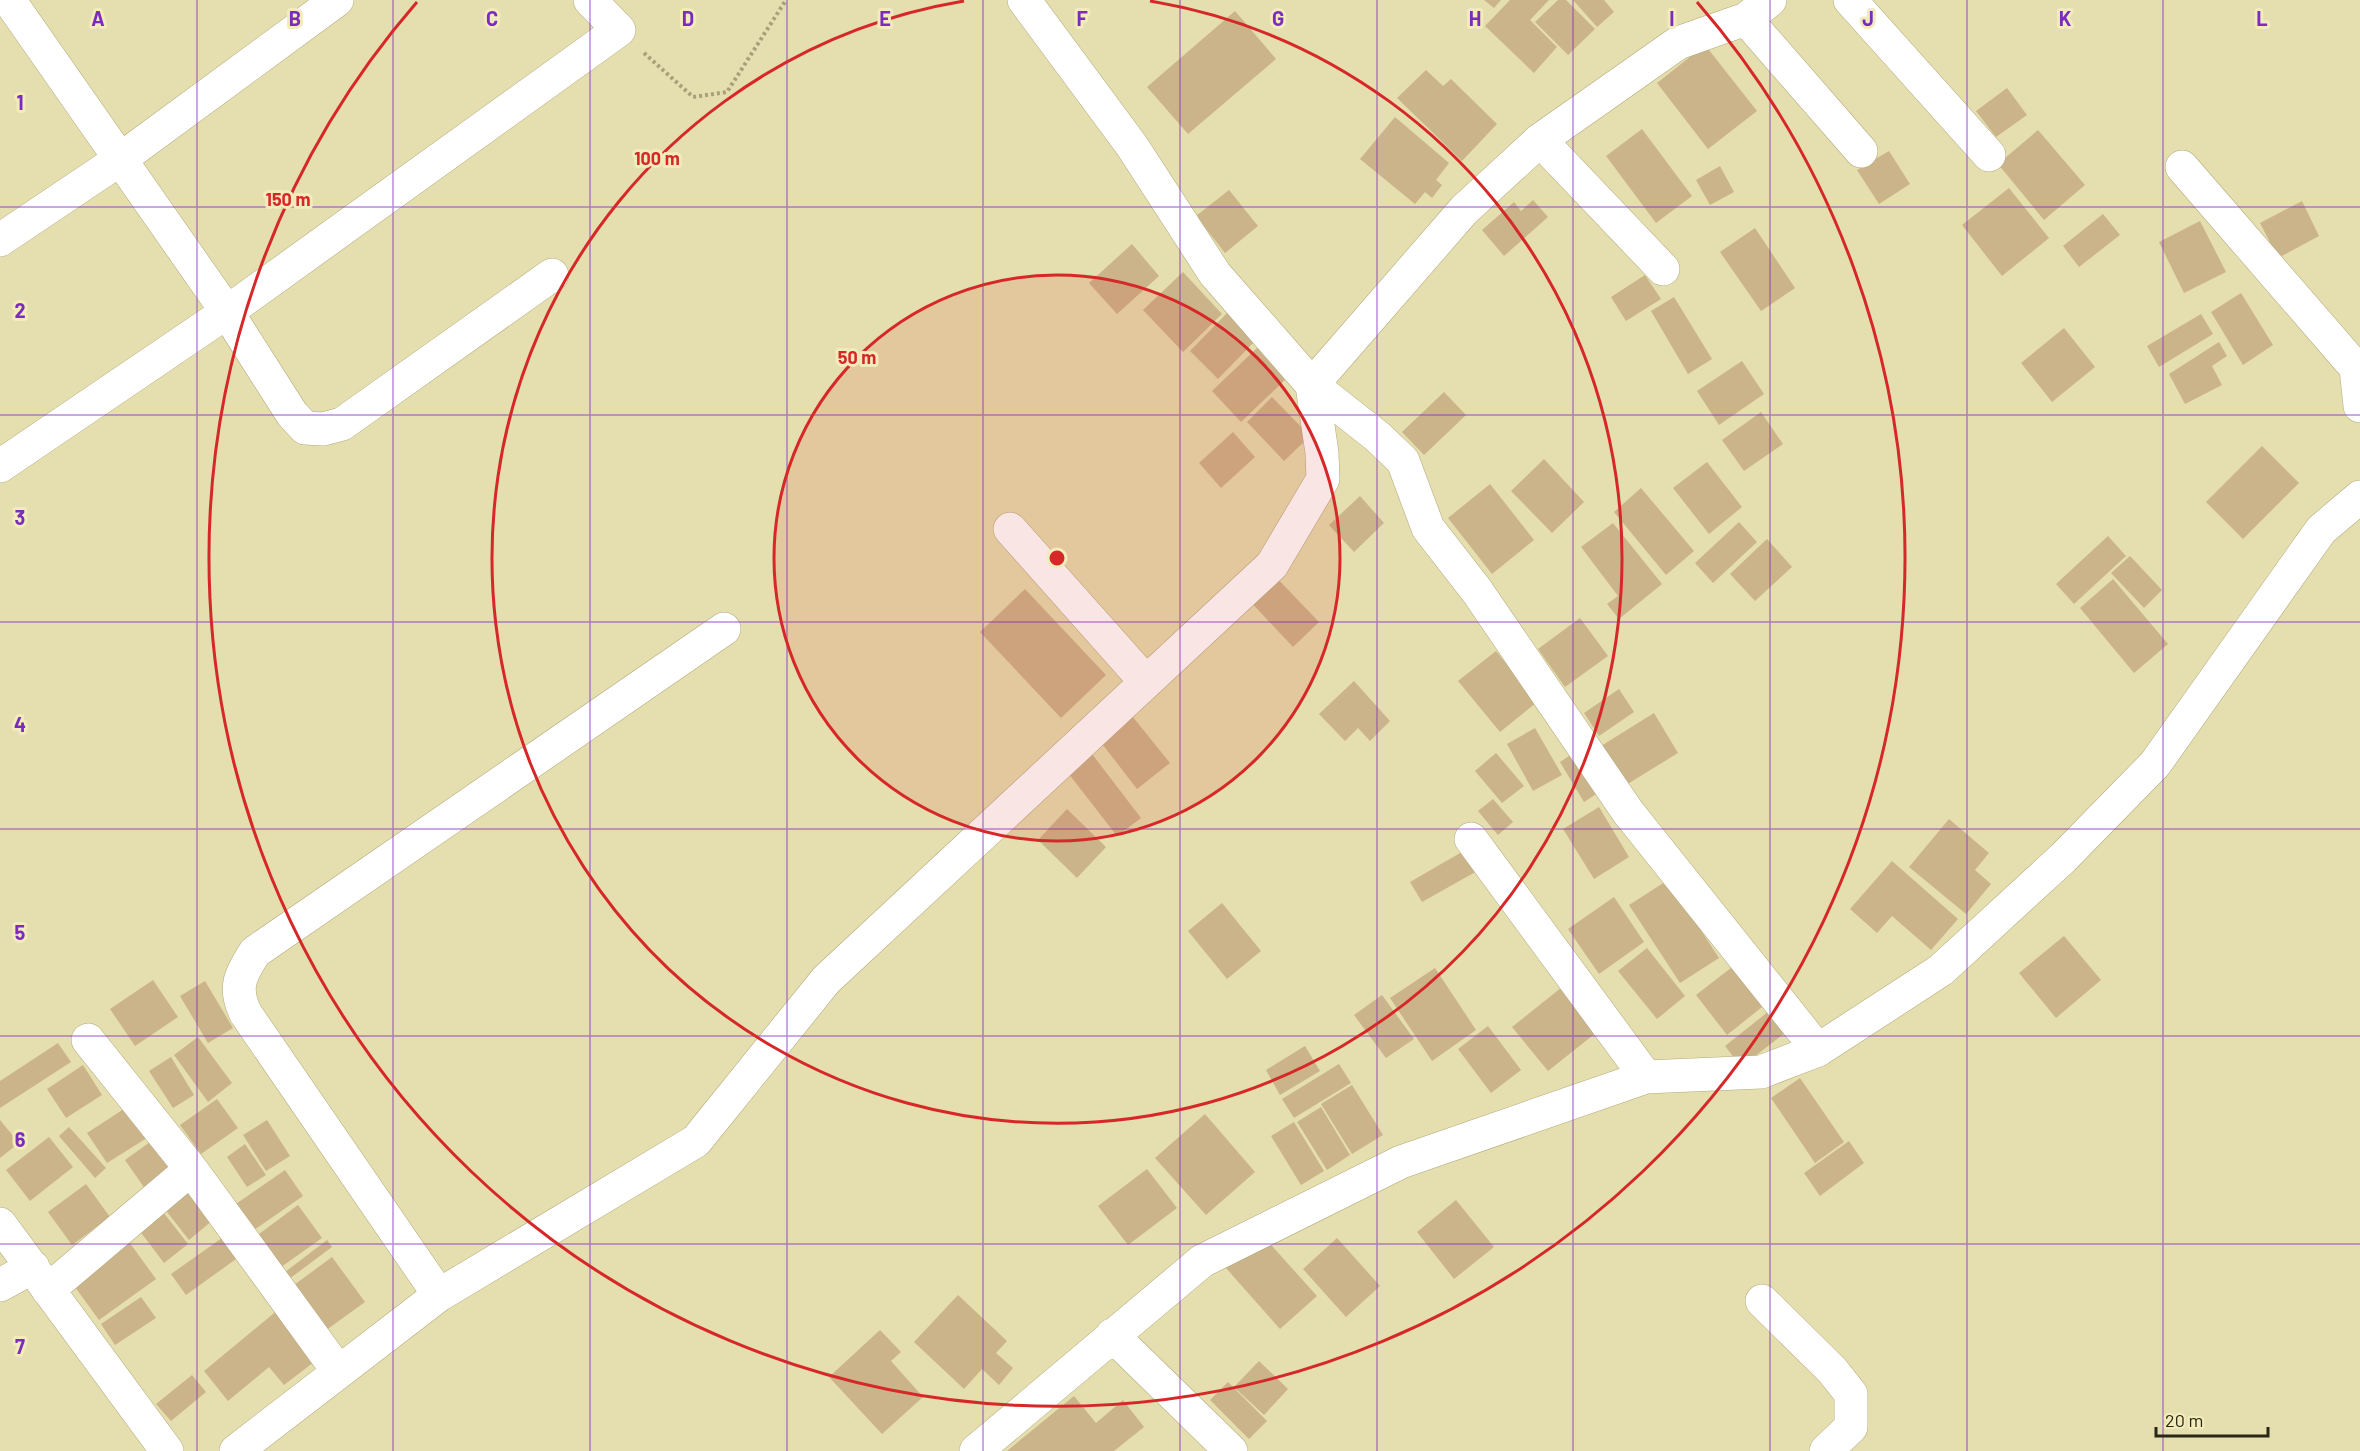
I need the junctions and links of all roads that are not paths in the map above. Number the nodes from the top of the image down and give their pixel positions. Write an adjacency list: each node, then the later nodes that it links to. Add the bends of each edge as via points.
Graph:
1 (337, 0): 10 (street)
2 (590, 0): 15 (street, via 619,30)
3 (1024, 0): 17 (street, via 1132,146 1215,274)
4 (1850, 0): 9 (street)
5 (15, 9): 10 (street)
6 (1758, 9): 7 (street, via 1678,43); 8 (street)
7 (1540, 140): 13 (street); 17 (street, via 1464,210)
8 (1861, 152)
9 (1989, 155)
10 (122, 158): 12 (street); 15 (street)
11 (2182, 167): 16 (street)
12 (0, 240)
13 (1663, 268)
14 (552, 275): 15 (street, via 342,424 323,429 305,428 291,414)
15 (227, 312): 19 (street)
16 (2358, 367): 18 (street)
17 (1312, 385): 23 (street, via 1323,453 1323,480 1272,565); 26 (street, via 1403,461 1428,528 1477,591 1628,812)
18 (2360, 406)
19 (0, 466)
20 (2360, 497): 26 (street, via 2321,530 2155,764 2072,849 1941,970)
21 (1010, 529): 23 (street)
22 (724, 629): 32 (street, via 255,952 245,967 239,999 246,1014)
23 (1146, 682): 32 (street, via 826,980 696,1141)
24 (1471, 839): 27 (street)
25 (88, 1040): 28 (street)
26 (1818, 1050): 27 (street, via 1761,1072)
27 (1646, 1077): 34 (street, via 1401,1162 1202,1261)
28 (191, 1169): 30 (street); 35 (street)
29 (0, 1224): 30 (street)
30 (40, 1278): 31 (street); 36 (street)
31 (0, 1285)
32 (440, 1295): 35 (street)
33 (1762, 1301): 40 (street, via 1851,1394 1851,1427)
34 (1112, 1335): 38 (street); 39 (street)
35 (338, 1371): 37 (street)
36 (167, 1451)
37 (236, 1451)
38 (976, 1451)
39 (1231, 1451)
40 (1826, 1451)

